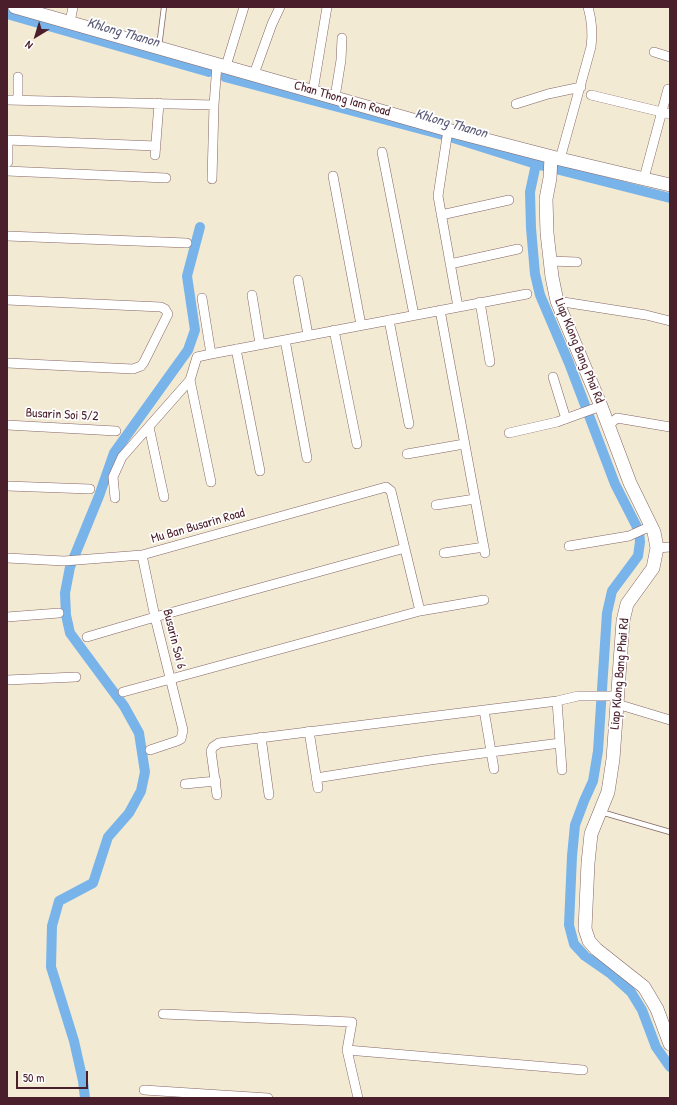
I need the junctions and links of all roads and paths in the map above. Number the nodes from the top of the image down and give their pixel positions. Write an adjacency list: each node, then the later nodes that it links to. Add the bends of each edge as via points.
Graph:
1 (15, 7): 8 (street, Chan Thong Iam Road)
2 (73, 7): 8 (street)
3 (164, 7): 10 (lane)
4 (244, 7): 13 (street)
5 (280, 7): 14 (street)
6 (327, 7): 18 (street)
7 (588, 7): 16 (street, via 593,33)
8 (70, 22): 10 (street, Chan Thong Iam Road)
9 (342, 38): 20 (street)
10 (159, 47): 13 (street, Chan Thong Iam Road)
11 (654, 52): 12 (street)
12 (670, 57)
13 (220, 69): 14 (street, Chan Thong Iam Road); 25 (street)
14 (254, 74): 18 (street, Chan Thong Iam Road)
15 (18, 77): 22 (street)
16 (581, 87): 24 (street); 30 (street)
17 (668, 89): 26 (street)
18 (313, 91): 20 (street, Chan Thong Iam Road)
19 (591, 95): 26 (street)
20 (335, 98): 27 (street, Chan Thong Iam Road)
21 (7, 100): 22 (street)
22 (18, 100): 23 (street)
23 (159, 103): 25 (street); 28 (street, via 156,151)
24 (516, 104)
25 (214, 105): 35 (street)
26 (666, 113): 34 (street)
27 (448, 130): 30 (street, Chan Thong Iam Road); 38 (street, via 438,196)
28 (7, 140): 31 (street)
29 (382, 152): 54 (street)
30 (554, 160): 34 (street, Chan Thong Iam Road); 42 (street, Liap Klong Bang Phai Rd, via 546,199)
31 (8, 167): 33 (street)
32 (333, 176): 57 (street)
33 (166, 178)
34 (644, 178): 36 (street, Chan Thong Iam Road)
35 (212, 179)
36 (670, 185)
37 (509, 200): 38 (street)
38 (441, 215): 44 (street)
39 (7, 236): 40 (street)
40 (187, 243)
41 (518, 249): 44 (street)
42 (550, 261): 43 (street); 50 (street, Liap Klong Bang Phai Rd)
43 (577, 262)
44 (450, 264): 52 (street)
45 (298, 280): 59 (street)
46 (527, 294): 51 (street)
47 (252, 295): 61 (street)
48 (202, 298): 63 (street)
49 (7, 300): 65 (street, via 161,307 168,314 144,362 137,368)
50 (557, 301): 56 (street); 68 (street, Liap Klong Bang Phai Rd)
51 (480, 302): 52 (street); 64 (street)
52 (458, 306): 53 (street)
53 (440, 310): 54 (street); 78 (street)
54 (414, 315): 55 (street)
55 (389, 320): 57 (street); 70 (street)
56 (670, 320)
57 (361, 325): 58 (street)
58 (334, 330): 59 (street); 77 (street)
59 (308, 335): 60 (street)
60 (284, 340): 61 (street); 80 (street)
61 (260, 344): 62 (street)
62 (236, 349): 63 (street); 81 (street)
63 (211, 354): 67 (street, via 197,358)
64 (490, 362)
65 (7, 363)
66 (553, 377): 69 (street)
67 (190, 380): 73 (street); 82 (street)
68 (597, 408): 69 (street); 72 (street, Liap Klong Bang Phai Rd)
69 (566, 418): 76 (street)
70 (409, 424)
71 (7, 425): 75 (street, Busarin Soi 5/2)
72 (608, 426): 74 (street, via 617,418); 89 (street, Liap Klong Bang Phai Rd)
73 (149, 427): 85 (street, via 122,457 113,477); 86 (street)
74 (670, 427)
75 (116, 431)
76 (509, 433)
77 (357, 444)
78 (464, 444): 79 (street); 87 (street)
79 (407, 454)
80 (307, 458)
81 (260, 471)
82 (211, 482)
83 (7, 486): 84 (street)
84 (90, 489)
85 (115, 498)
86 (164, 498)
87 (475, 499): 88 (street); 94 (street, via 484,550)
88 (436, 505)
89 (648, 528): 90 (street, via 635,534); 92 (street, Liap Klong Bang Phai Rd, via 654,532)
90 (569, 546)
91 (405, 548): 95 (street, Mu Ban Busarin Road, via 391,491 384,488); 98 (street); 101 (street)
92 (657, 548): 93 (street); 107 (street, Liap Klong Bang Phai Rd, via 653,568 627,604)
93 (670, 548)
94 (444, 553)
95 (142, 555): 96 (street, Mu Ban Busarin Road, via 64,561); 101 (street, Busarin Soi 6)
96 (7, 558)
97 (484, 600): 98 (street)
98 (420, 612): 104 (street)
99 (60, 613): 100 (street)
100 (7, 617)
101 (155, 617): 102 (street); 104 (street, Busarin Soi 6)
102 (87, 637)
103 (76, 677): 105 (street)
104 (170, 678): 106 (street); 114 (street, Busarin Soi 6, via 183,730 181,739)
105 (7, 680)
106 (123, 692)
107 (615, 699): 108 (street, via 589,696); 110 (street); 124 (street, Liap Klong Bang Phai Rd, via 613,759 608,792)
108 (557, 700): 109 (street); 113 (street)
109 (484, 710): 111 (street); 115 (street)
110 (670, 720)
111 (309, 731): 112 (street); 118 (street)
112 (261, 737): 119 (street, via 219,743 213,748); 122 (street)
113 (560, 743): 115 (street); 117 (street)
114 (150, 750)
115 (491, 752): 116 (street); 118 (street)
116 (494, 769)
117 (562, 770)
118 (316, 778): 121 (street)
119 (216, 781): 120 (street); 123 (street)
120 (185, 784)
121 (318, 788)
122 (269, 794)
123 (218, 795)
124 (600, 812): 125 (lane); 127 (street, Liap Klong Bang Phai Rd, via 591,834 585,928 589,941 596,949 644,987 657,1009)
125 (670, 832)
126 (163, 1014): 128 (street, via 352,1022)
127 (670, 1044)
128 (347, 1050): 129 (street); 132 (street)
129 (583, 1070)
130 (144, 1090): 131 (street)
131 (268, 1098)
132 (358, 1098)

